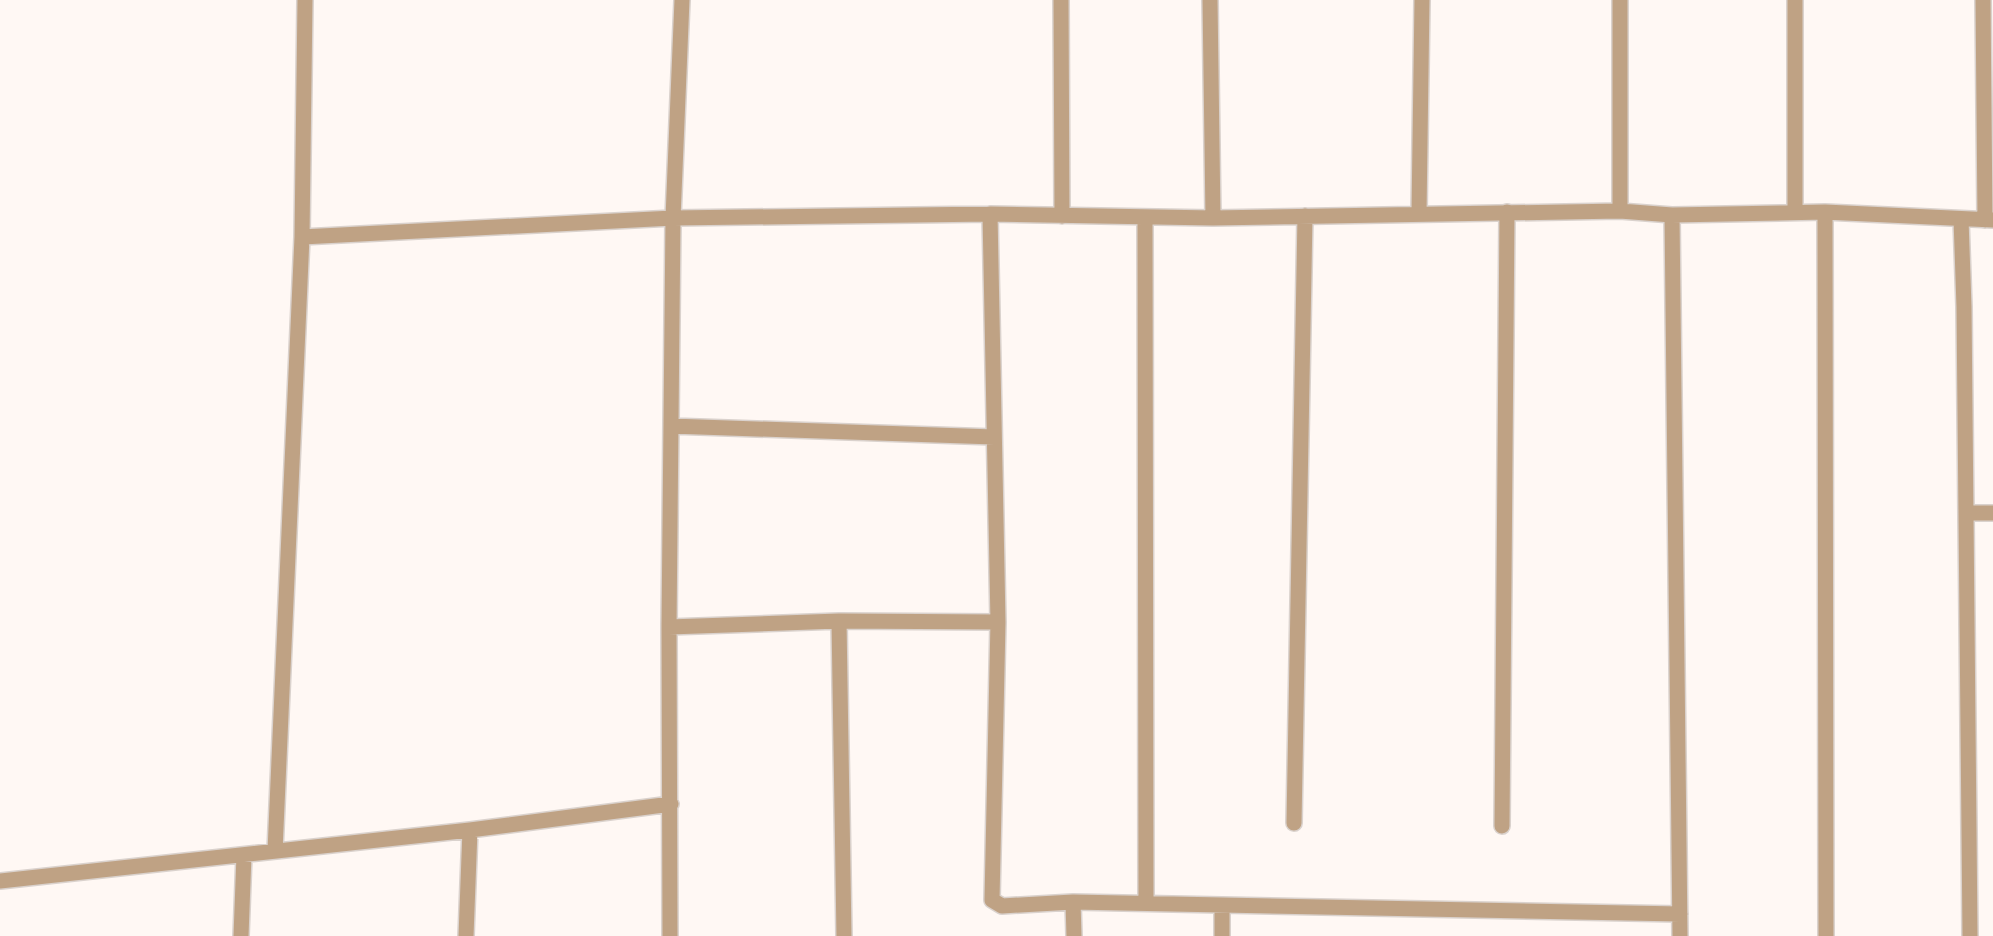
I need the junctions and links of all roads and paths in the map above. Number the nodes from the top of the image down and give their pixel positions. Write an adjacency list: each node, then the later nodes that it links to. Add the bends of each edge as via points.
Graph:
1 (304, 0): 23 (street)
2 (682, 0): 18 (street)
3 (1061, 0): 16 (street)
4 (1210, 0): 20 (street)
5 (1422, 0): 12 (street)
6 (1620, 0): 9 (street)
7 (1796, 0): 10 (street)
8 (1983, 0): 22 (street)
9 (1620, 211): 13 (street); 15 (street)
10 (1795, 212): 11 (street); 15 (street)
11 (1826, 212): 21 (street); 49 (street)
12 (1419, 213): 13 (street); 17 (street)
13 (1507, 213): 33 (street)
14 (990, 214): 16 (street); 18 (street); 25 (street)
15 (1672, 215): 41 (street)
16 (1062, 216): 19 (street)
17 (1305, 216): 20 (street); 32 (street)
18 (673, 218): 23 (street); 24 (street)
19 (1145, 218): 20 (street); 39 (street)
20 (1213, 218)
21 (1961, 219): 22 (street); 26 (street)
22 (1989, 220)
23 (302, 237): 35 (street)
24 (671, 426): 25 (street); 30 (street)
25 (994, 437): 29 (street)
26 (1967, 513): 27 (street); 50 (street)
27 (1993, 513)
28 (839, 621): 29 (street); 30 (street); 45 (street)
29 (998, 622): 38 (street, via 992,900 1002,906)
30 (669, 627): 31 (street)
31 (670, 804): 34 (street); 44 (street)
32 (1294, 822)
33 (1502, 826)
34 (470, 830): 35 (street); 43 (street)
35 (275, 851): 36 (street)
36 (244, 855): 37 (street); 42 (street)
37 (0, 881)
38 (1074, 902): 39 (street); 46 (street)
39 (1146, 903): 40 (street)
40 (1222, 905): 41 (street); 47 (street)
41 (1680, 915): 48 (street)
42 (241, 936)
43 (466, 936)
44 (670, 936)
45 (844, 936)
46 (1074, 936)
47 (1222, 936)
48 (1680, 936)
49 (1826, 936)
50 (1970, 936)

